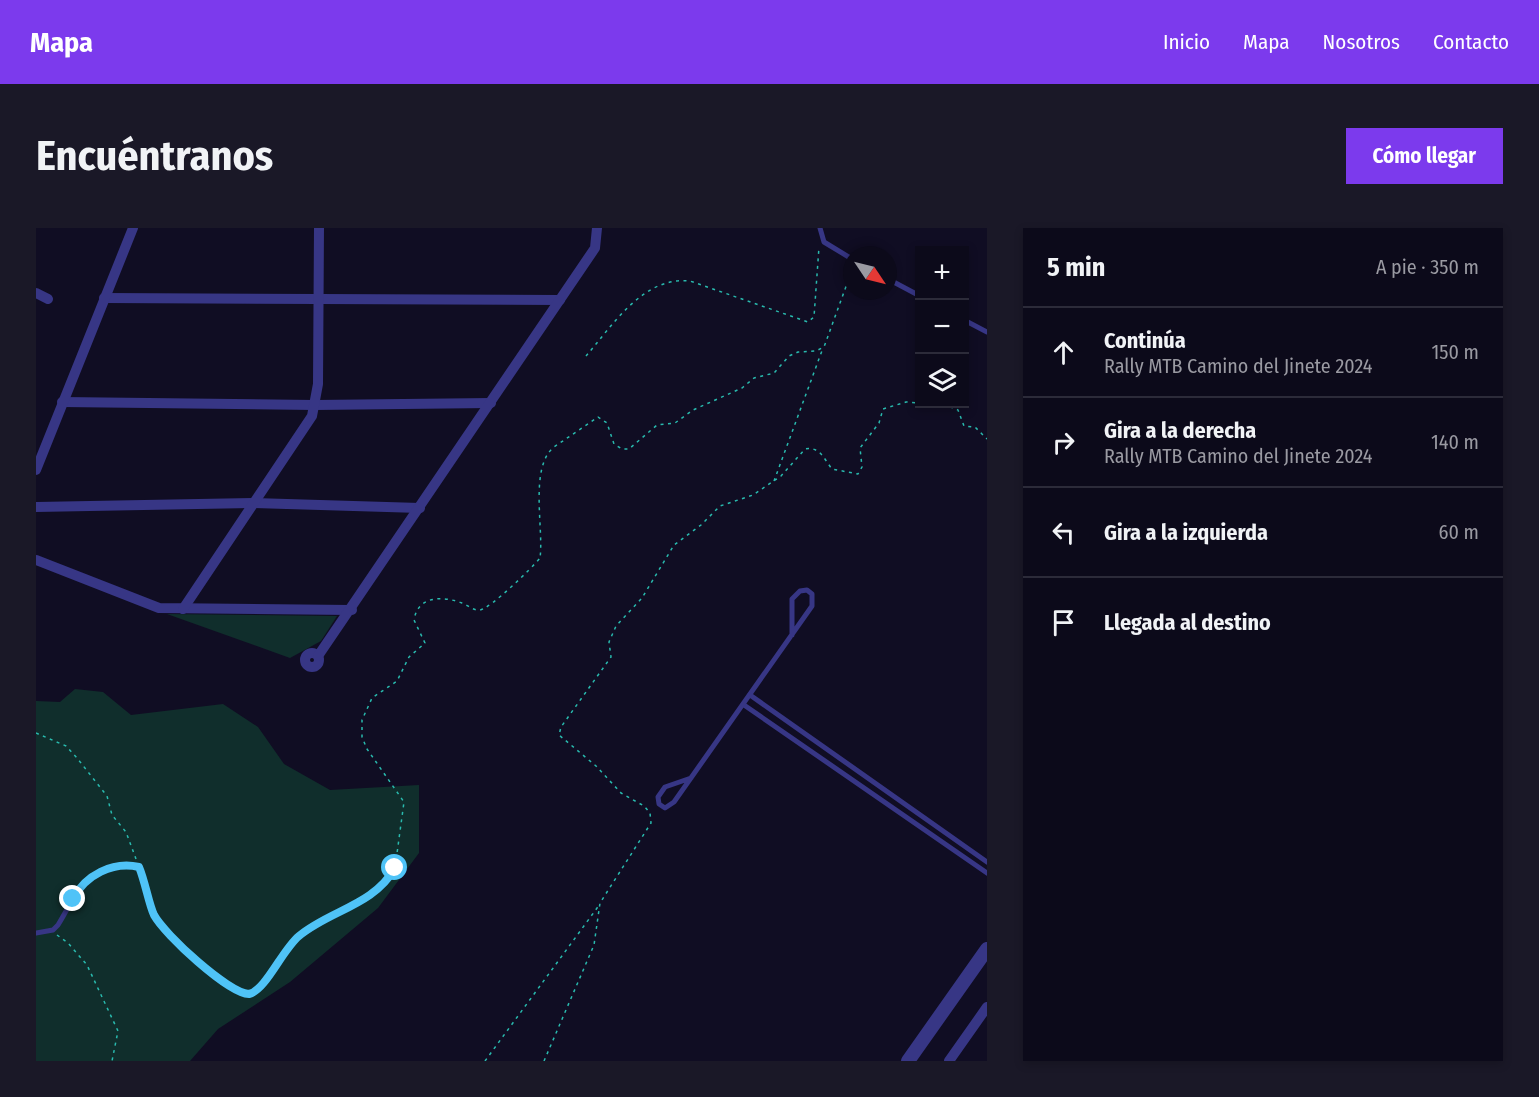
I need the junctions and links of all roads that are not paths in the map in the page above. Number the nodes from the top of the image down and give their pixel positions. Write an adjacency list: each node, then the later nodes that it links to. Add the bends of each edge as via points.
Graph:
1 (133, 228): 9 (street)
2 (319, 228): 11 (street)
3 (597, 228): 12 (street, via 595,248)
4 (820, 228): 5 (lane, via 824,242)
5 (843, 254)
6 (897, 284): 8 (lane)
7 (36, 293): 10 (street)
8 (915, 293)
9 (104, 298): 11 (street); 15 (street)
10 (48, 299)
11 (318, 300): 12 (street); 17 (street)
12 (560, 300): 16 (street)
13 (969, 323): 14 (lane)
14 (987, 332)
15 (62, 402): 17 (street); 18 (street)
16 (491, 404): 17 (street); 21 (street)
17 (315, 405): 19 (street, via 309,422)
18 (36, 470)
19 (252, 503): 20 (street); 21 (street); 23 (street)
20 (36, 507)
21 (420, 508): 24 (street)
22 (36, 560): 23 (street, via 159,608)
23 (183, 609): 24 (street)
24 (352, 610): 26 (street)
25 (792, 635): 25 (lane, via 814,600 807,590 792,599); 27 (lane)
26 (318, 656)
27 (750, 695): 28 (lane); 30 (lane)
28 (744, 705): 29 (lane); 32 (lane)
29 (691, 778): 29 (lane, via 665,787 658,797 659,804 670,807)
30 (987, 862)
31 (139, 867): 33 (lane, via 126,864 93,874 80,885 58,925)
32 (987, 873)
33 (36, 933)
34 (987, 948): 36 (street)
35 (987, 1007): 37 (street)
36 (908, 1061)
37 (949, 1061)

